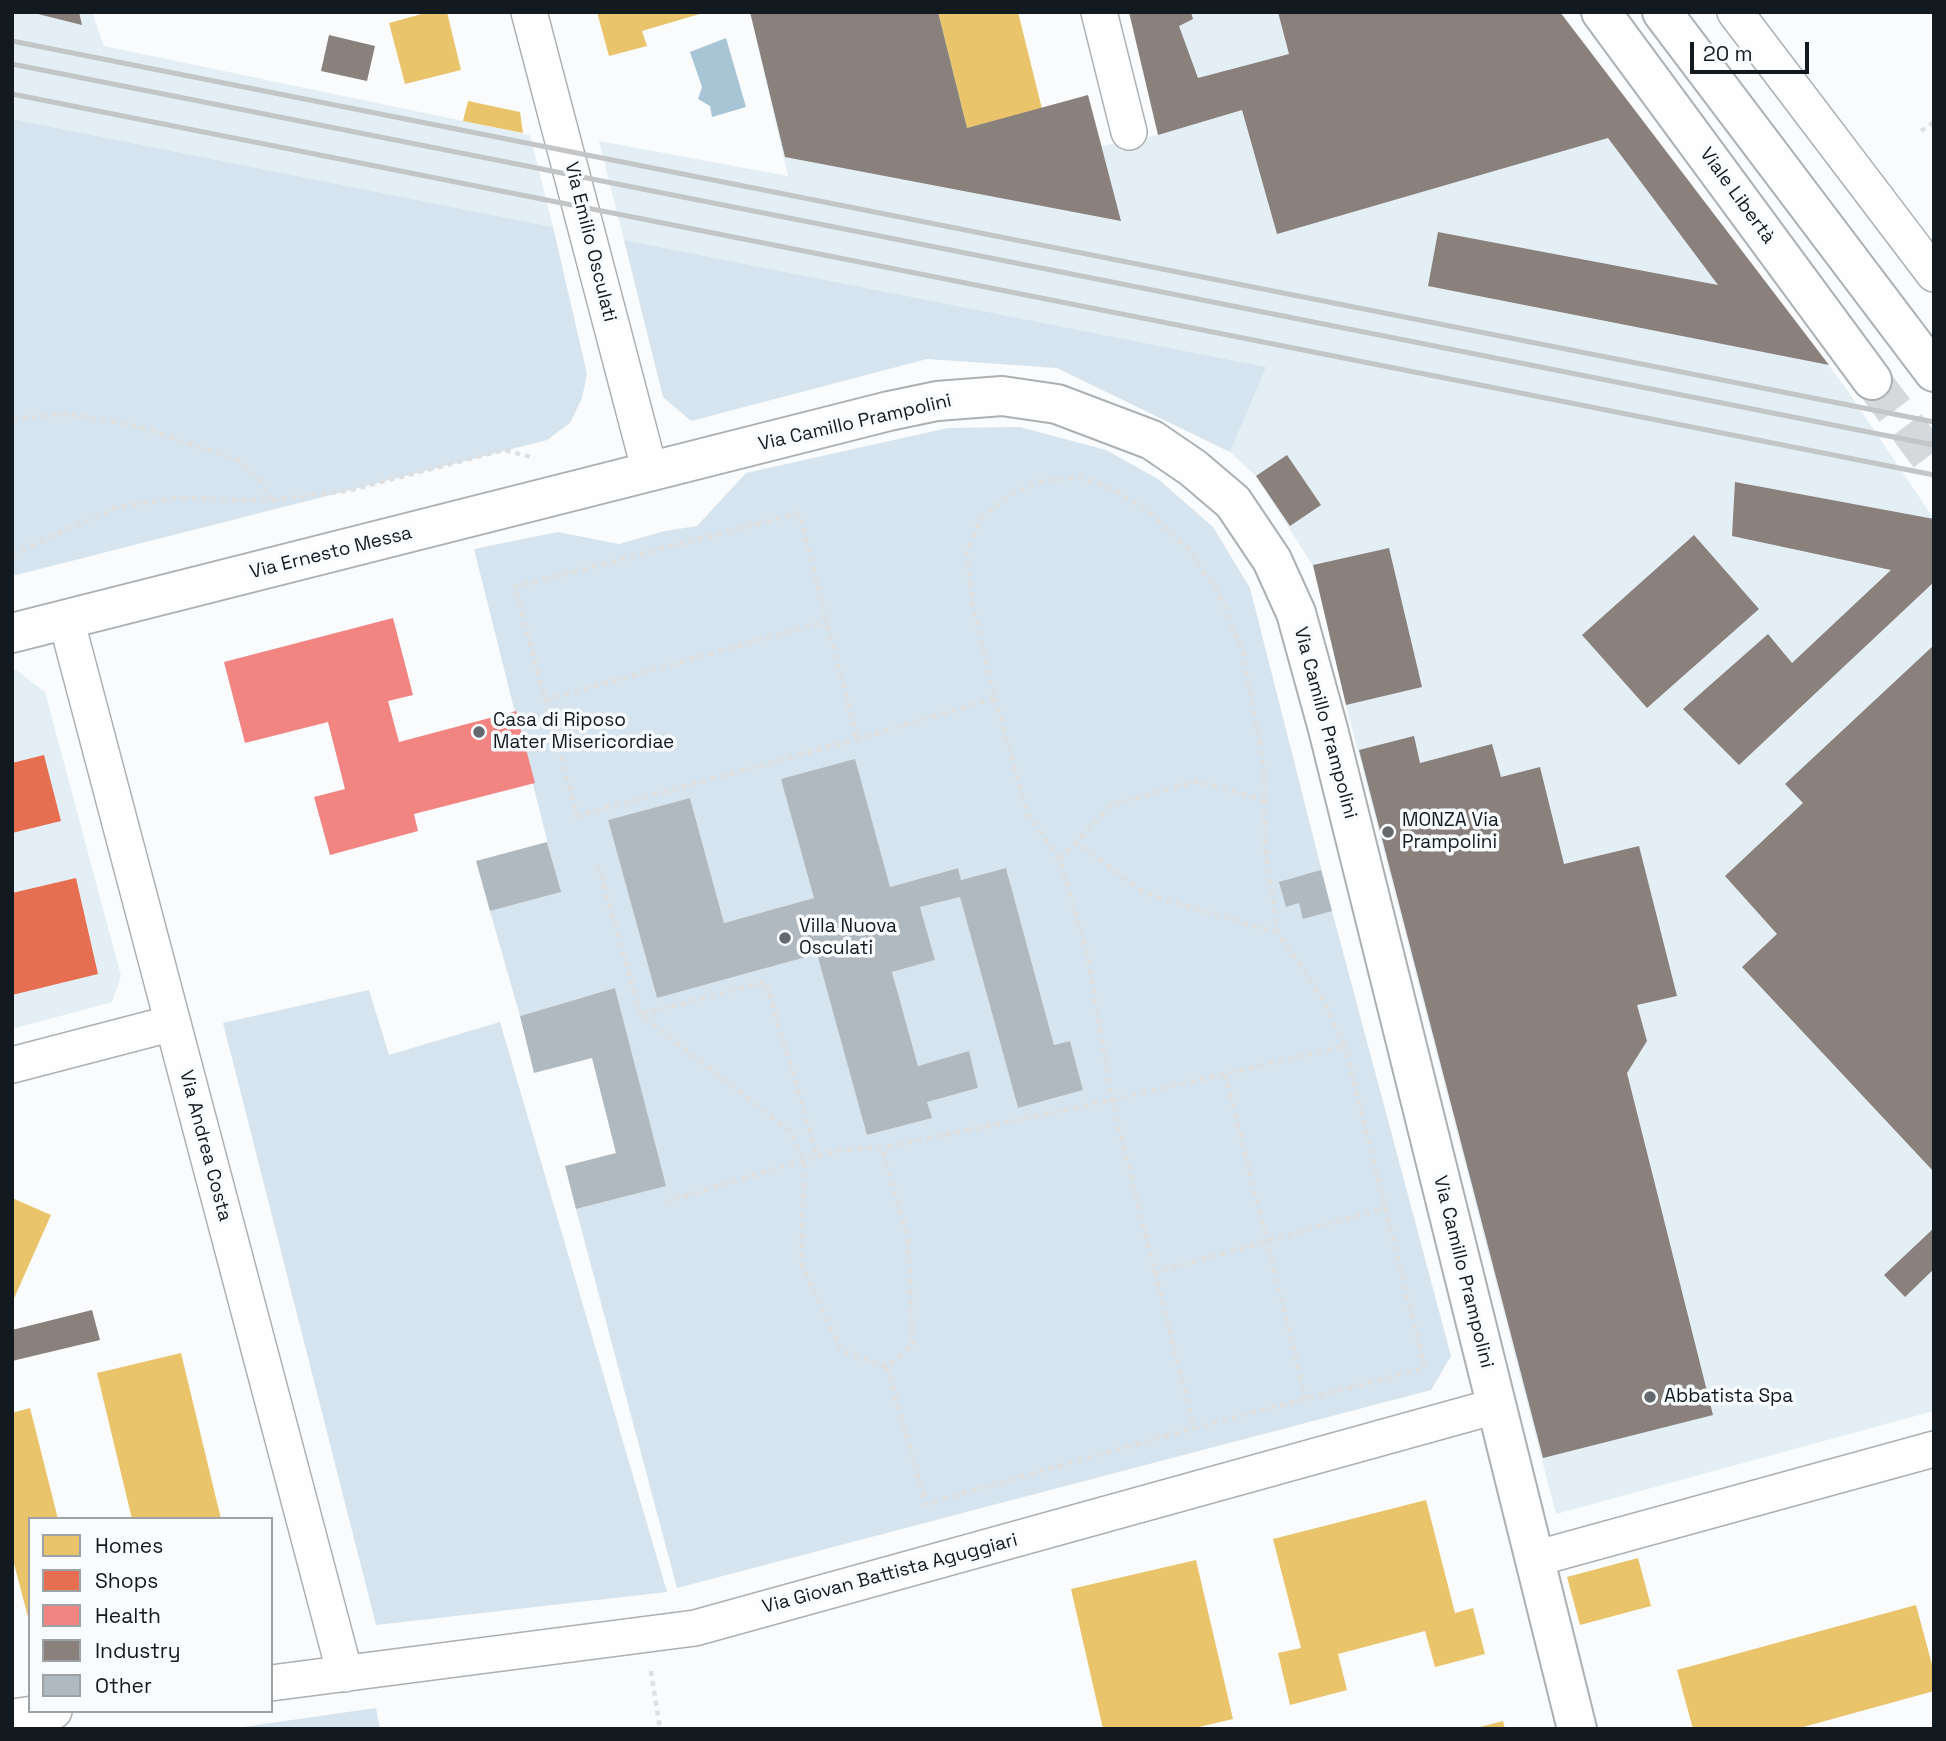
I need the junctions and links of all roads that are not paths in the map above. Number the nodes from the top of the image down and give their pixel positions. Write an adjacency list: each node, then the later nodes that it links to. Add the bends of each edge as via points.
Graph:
1 (529, 12): 10 (street, Via Emilio Osculati)
2 (1099, 12): 6 (street)
3 (1601, 12): 9 (street, Viale Libertà)
4 (1662, 12): 8 (street)
5 (1735, 12): 7 (street)
6 (1129, 132)
7 (1934, 274)
8 (1934, 372)
9 (1872, 380)
10 (650, 472): 11 (street, Via Ernesto Messa); 15 (street, Via Camillo Prampolini, via 889,411 937,401 1002,396 1058,404 1152,440 1234,502 1272,560 1296,613)
11 (66, 619): 12 (street, Via Ernesto Messa); 13 (street, Via Andrea Costa)
12 (12, 633)
13 (173, 1023): 14 (street); 18 (street, Via Andrea Costa)
14 (12, 1065)
15 (1496, 1406): 17 (street, Via Camillo Prampolini); 18 (street, Via Giovan Battista Aguggiari, via 695,1628)
16 (1934, 1449): 17 (street)
17 (1534, 1559): 22 (street, Via Camillo Prampolini)
18 (345, 1674): 19 (street, Via Giovan Battista Aguggiari)
19 (273, 1683)
20 (40, 1713): 21 (street)
21 (12, 1717)
22 (1577, 1729)

